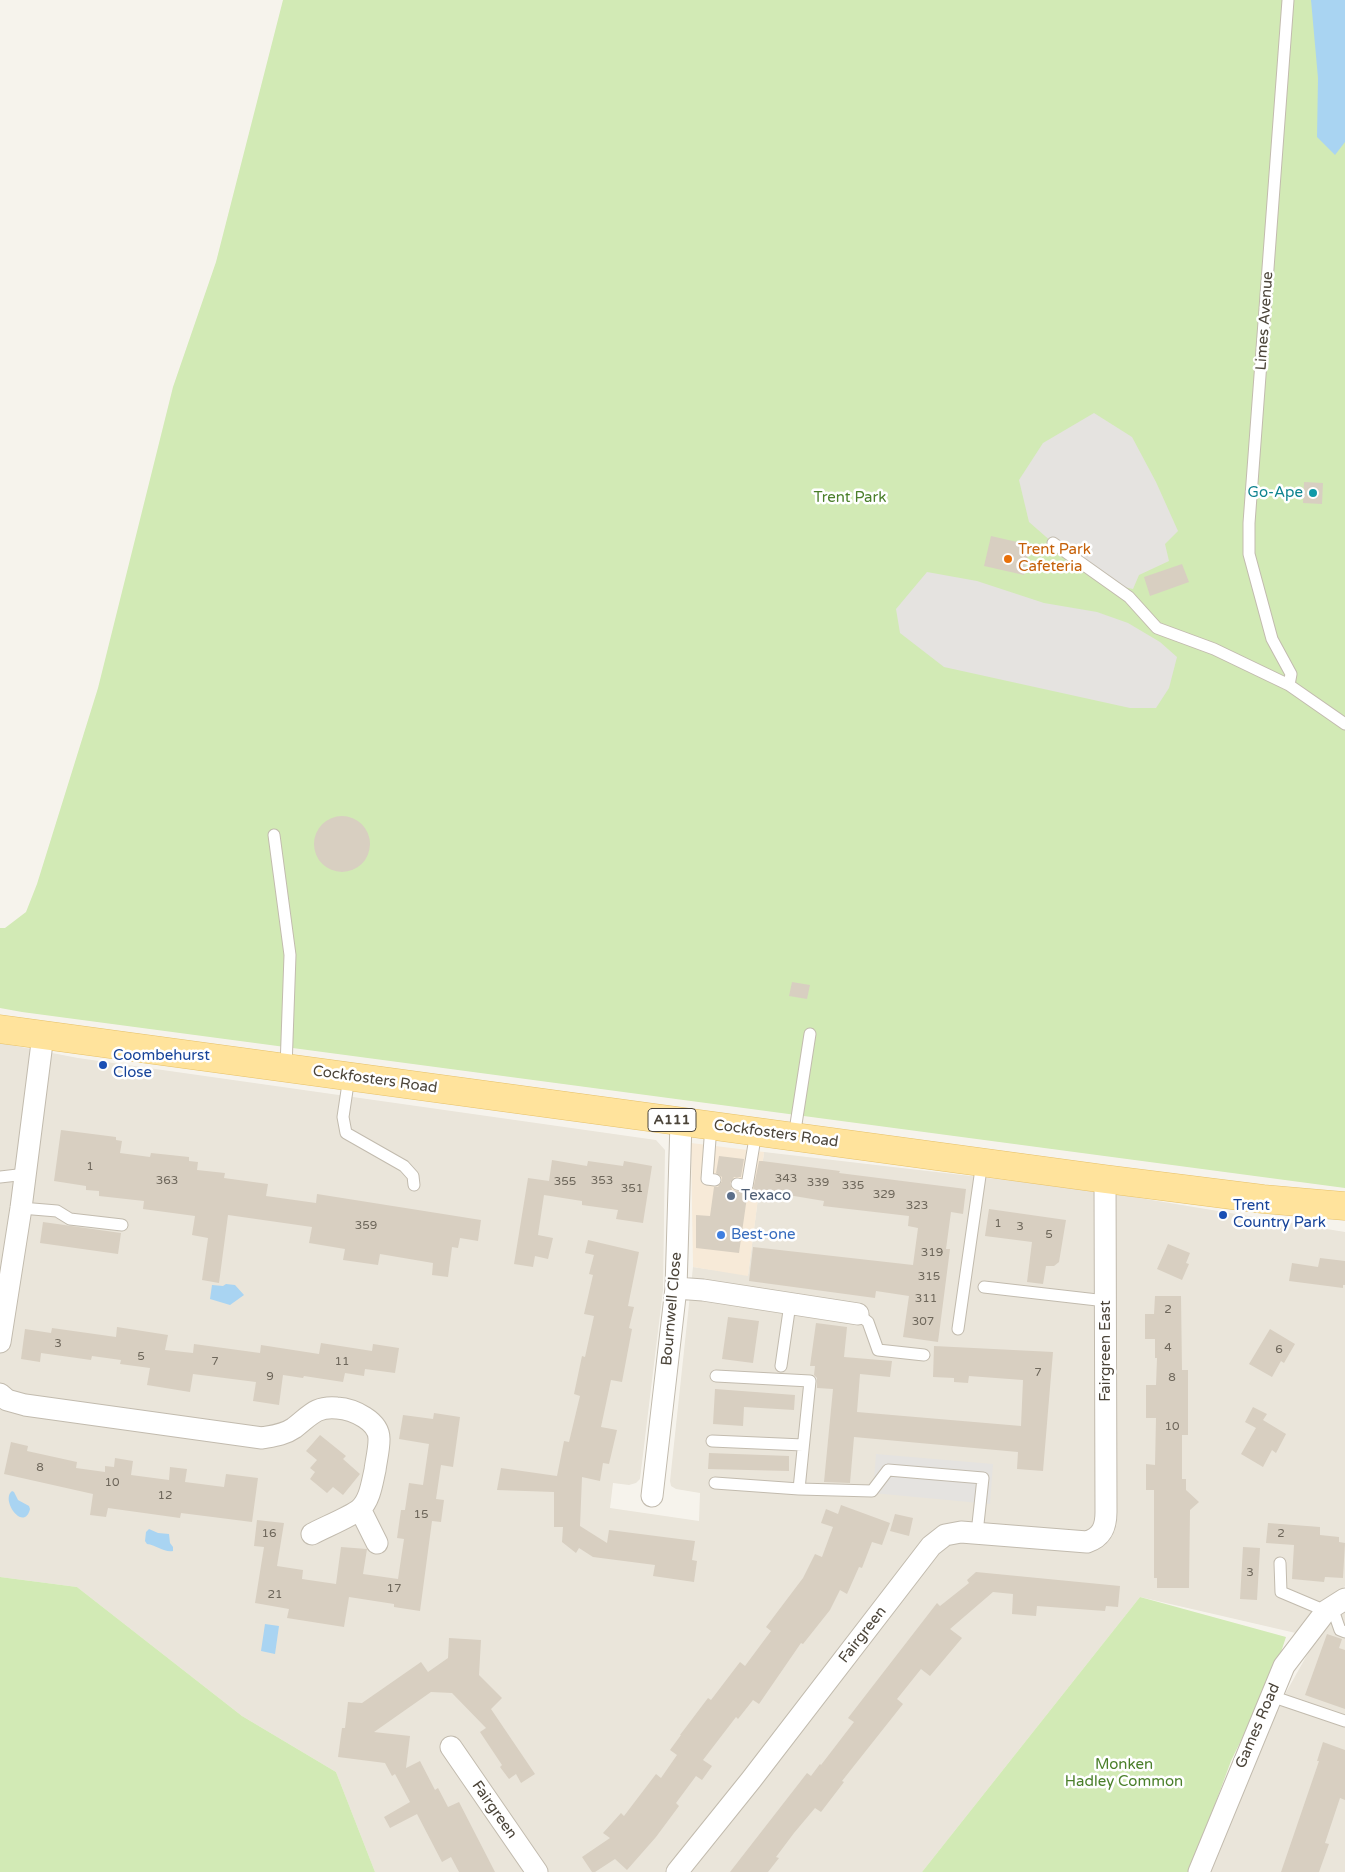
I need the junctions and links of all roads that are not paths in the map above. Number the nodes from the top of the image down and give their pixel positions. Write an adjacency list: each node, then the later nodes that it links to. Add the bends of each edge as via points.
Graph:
1 (1288, 0): 3 (lane, Limes Avenue, via 1249,554 1272,638 1291,674)
2 (1052, 543): 3 (lane, via 1129,597 1157,628 1214,648)
3 (1289, 685): 4 (lane)
4 (1345, 724)
5 (274, 835): 9 (lane, via 290,955)
6 (0, 1028): 8 (main road, Cockfosters Road / A111)
7 (810, 1034): 14 (lane)
8 (43, 1035): 9 (main road, Cockfosters Road / A111); 16 (street)
9 (286, 1068): 10 (main road, Cockfosters Road / A111)
10 (349, 1077): 11 (main road, Cockfosters Road / A111); 21 (lane, via 343,1117 346,1133 404,1166 413,1176)
11 (681, 1122): 12 (main road, Cockfosters Road / A111); 27 (street, Bournwell Close)
12 (711, 1126): 13 (main road, Cockfosters Road / A111); 19 (lane, via 707,1179)
13 (756, 1132): 14 (main road, Cockfosters Road / A111); 20 (lane, via 747,1186)
14 (794, 1137): 15 (main road, Cockfosters Road / A111)
15 (982, 1162): 18 (main road, Cockfosters Road / A111); 31 (lane)
16 (26, 1174): 17 (lane); 23 (street)
17 (0, 1177)
18 (1105, 1179): 22 (main road, Cockfosters Road / A111); 28 (street, Fairgreen East)
19 (715, 1180)
20 (737, 1184)
21 (414, 1185)
22 (1345, 1206)
23 (21, 1208): 24 (lane, via 56,1211 70,1219); 25 (street)
24 (122, 1225)
25 (5, 1280): 32 (street)
26 (984, 1287): 28 (lane)
27 (676, 1288): 29 (street); 41 (street, Bournwell Close)
28 (1106, 1302): 43 (street, Fairgreen East)
29 (790, 1304): 30 (street); 34 (lane)
30 (858, 1314): 33 (lane, via 868,1322 878,1350)
31 (958, 1329)
32 (0, 1342)
33 (924, 1355)
34 (781, 1366)
35 (716, 1376): 38 (lane, via 810,1381)
36 (0, 1394): 42 (street, via 7,1400 25,1405 262,1438 279,1436 321,1408 354,1411 376,1428 380,1438 373,1481)
37 (712, 1441): 38 (lane)
38 (803, 1445): 40 (lane)
39 (715, 1483): 40 (lane)
40 (799, 1489): 44 (lane, via 872,1491 888,1470 983,1478)
41 (652, 1496)
42 (360, 1509): 45 (street); 46 (street)
43 (1106, 1524): 44 (street, Fairgreen, via 1095,1540 1087,1542)
44 (978, 1533): 54 (street, Fairgreen, via 945,1535 931,1546)
45 (312, 1534)
46 (377, 1542)
47 (1280, 1563): 48 (lane, via 1281,1592)
48 (1334, 1606): 49 (lane, via 1340,1630); 50 (street, Games Road, via 1284,1666)
49 (1345, 1632)
50 (1271, 1696): 51 (lane); 55 (street, Games Road)
51 (1345, 1721)
52 (451, 1748): 53 (street, Fairgreen)
53 (537, 1872)
54 (677, 1872)
55 (1199, 1872)

